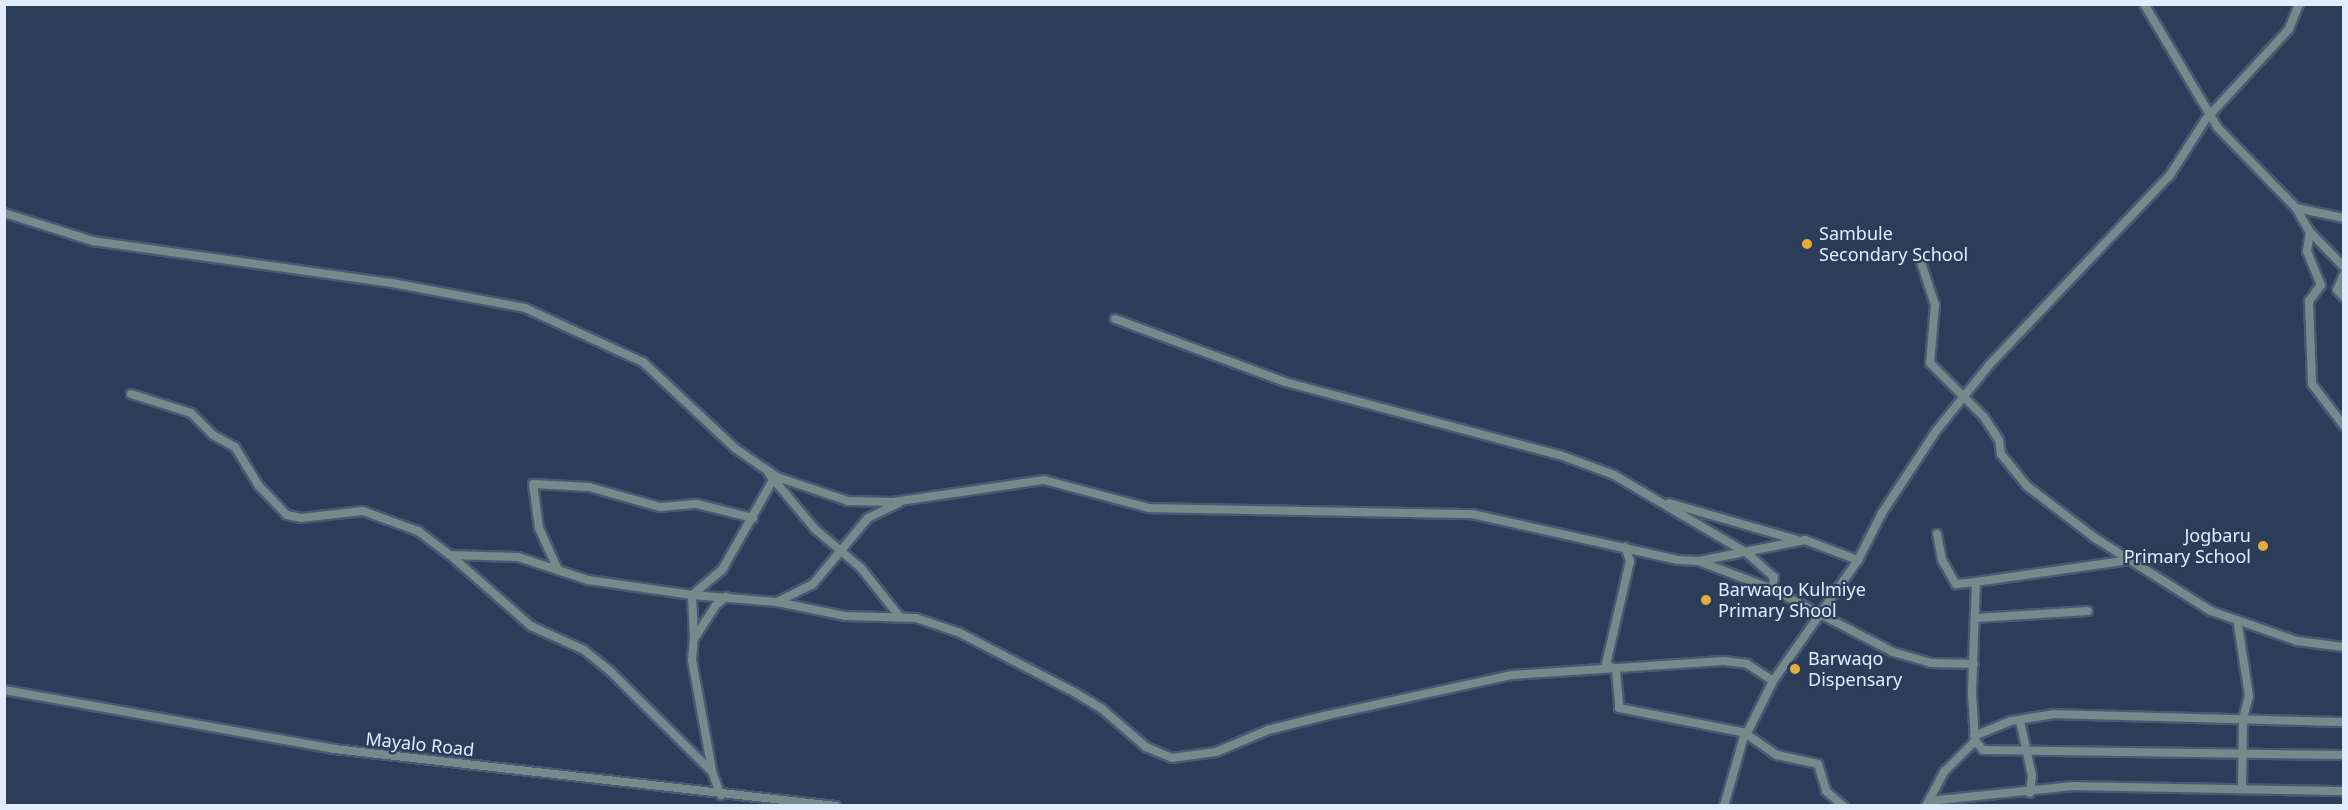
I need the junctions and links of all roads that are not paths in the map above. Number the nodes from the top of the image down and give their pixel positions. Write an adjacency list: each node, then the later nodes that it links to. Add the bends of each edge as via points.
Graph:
1 (2144, 4): 3 (street)
2 (2299, 4): 3 (street, via 2289,29)
3 (2212, 116): 4 (street); 16 (street, via 2170,175)
4 (2296, 208): 6 (street); 7 (street)
5 (4, 213): 18 (street, via 93,241 392,283 525,308 644,362 736,449)
6 (2343, 218)
7 (2310, 232): 9 (street); 11 (street, via 2307,251)
8 (1917, 253): 16 (street, via 1935,305 1930,363)
9 (2343, 267)
10 (2343, 274): 12 (street)
11 (2321, 285): 12 (street); 17 (street, via 2308,301 2312,384)
12 (2337, 290): 13 (street)
13 (2343, 297)
14 (1115, 320): 21 (street, via 1328,395 1585,463 1638,485)
15 (131, 394): 28 (street, via 191,412 213,435 235,447 259,486 287,515 301,518 339,510 381,515 418,531)
16 (1964, 396): 29 (street, via 1903,479); 30 (street, via 1984,417 1999,440 2001,454 2027,486)
17 (2343, 426)
18 (766, 470): 19 (street); 20 (street, via 800,487 848,501 871,504)
19 (773, 480): 22 (street); 26 (street, via 815,530)
20 (913, 496): 25 (street, via 1044,480 1149,508 1472,514); 26 (street, via 868,518)
21 (1663, 502): 24 (street); 27 (street)
22 (753, 518): 32 (street, via 698,504 660,507 589,487 533,484 539,528); 35 (street, via 722,570)
23 (1937, 534): 33 (street, via 1942,560 1956,584)
24 (1797, 540): 27 (street); 29 (street, via 1828,546)
25 (1625, 547): 31 (street); 46 (street, via 1630,561 1606,664)
26 (841, 548): 37 (street, via 813,584); 40 (street)
27 (1747, 553): 31 (street); 34 (street, via 1774,578)
28 (450, 555): 32 (street, via 518,557); 57 (street, via 531,626 584,650)
29 (1858, 560): 39 (street)
30 (2130, 560): 33 (street); 42 (street)
31 (1700, 561): 34 (street, via 1750,577)
32 (558, 570): 35 (street, via 588,580)
33 (1976, 582): 41 (street)
34 (1772, 589): 39 (street)
35 (692, 596): 36 (street); 43 (street)
36 (726, 597): 37 (street, via 756,603); 43 (street, via 716,605)
37 (777, 602): 40 (street, via 845,616)
38 (2088, 611): 41 (street)
39 (1820, 612): 45 (street, via 1900,655 1930,663); 47 (street)
40 (899, 616): 46 (street, via 944,626 982,644 1102,709 1146,747 1172,758 1216,752 1268,730 1328,715 1512,675)
41 (1976, 618): 45 (street)
42 (2238, 624): 44 (street, via 2297,641); 49 (street, via 2248,696)
43 (694, 639): 57 (street, via 692,660)
44 (2343, 647)
45 (1974, 664): 53 (street)
46 (1616, 670): 47 (street, via 1735,662); 52 (street, via 1619,708)
47 (1773, 681): 52 (street)
48 (4, 690): 61 (street, Mayalo Road, via 334,749)
49 (2243, 718): 50 (street, via 2155,719 2124,713 2054,714); 51 (street); 55 (street)
50 (2020, 721): 53 (street, via 1985,729); 54 (street)
51 (2343, 722)
52 (1745, 733): 64 (street); 65 (street, via 1777,755 1818,764 1826,791)
53 (1974, 739): 54 (street, via 1993,753); 62 (street, via 1945,771)
54 (2029, 753): 55 (street); 60 (street)
55 (2242, 754): 56 (street); 58 (street)
56 (2343, 755)
57 (712, 772): 61 (street)
58 (2242, 788): 59 (street); 60 (street, via 2073,786)
59 (2343, 791)
60 (2030, 793): 62 (street, via 1992,792)
61 (721, 795): 63 (street, Mayalo Road)
62 (1928, 803)
63 (836, 806)
64 (1724, 806)
65 (1843, 806)

